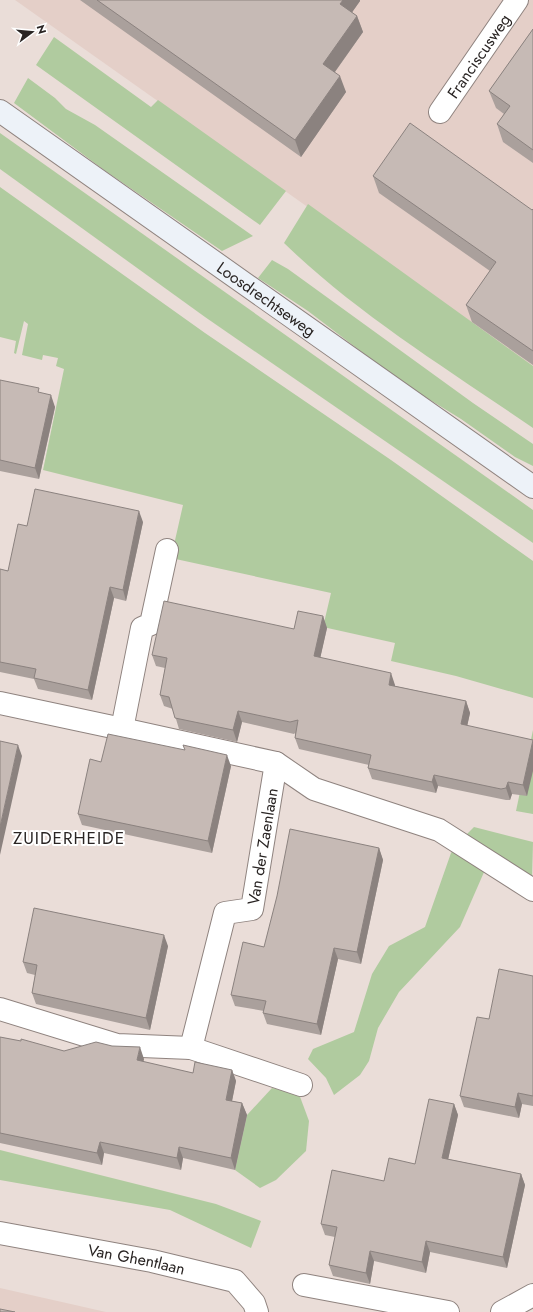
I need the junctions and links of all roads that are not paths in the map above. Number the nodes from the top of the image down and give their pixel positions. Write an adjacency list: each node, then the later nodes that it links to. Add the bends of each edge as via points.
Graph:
1 (517, 0): 3 (street, Franciscusweg)
2 (0, 111): 4 (main road, Loosdrechtseweg)
3 (440, 112)
4 (533, 487)
5 (167, 550): 7 (street, via 151,624 142,628)
6 (0, 703): 7 (street, Van der Zaenlaan)
7 (122, 730): 8 (street, Van der Zaenlaan)
8 (276, 763): 9 (street, Van der Zaenlaan, via 314,790 439,830); 11 (street, Van der Zaenlaan, via 252,909 225,913)
9 (533, 890)
10 (0, 1009): 11 (street, via 117,1045)
11 (191, 1048): 12 (street)
12 (301, 1085)
13 (0, 1233): 16 (street, Van Ghentlaan, via 152,1260 235,1281 254,1303)
14 (304, 1285): 17 (street)
15 (533, 1295): 18 (street)
16 (257, 1312)
17 (448, 1312)
18 (502, 1312)

